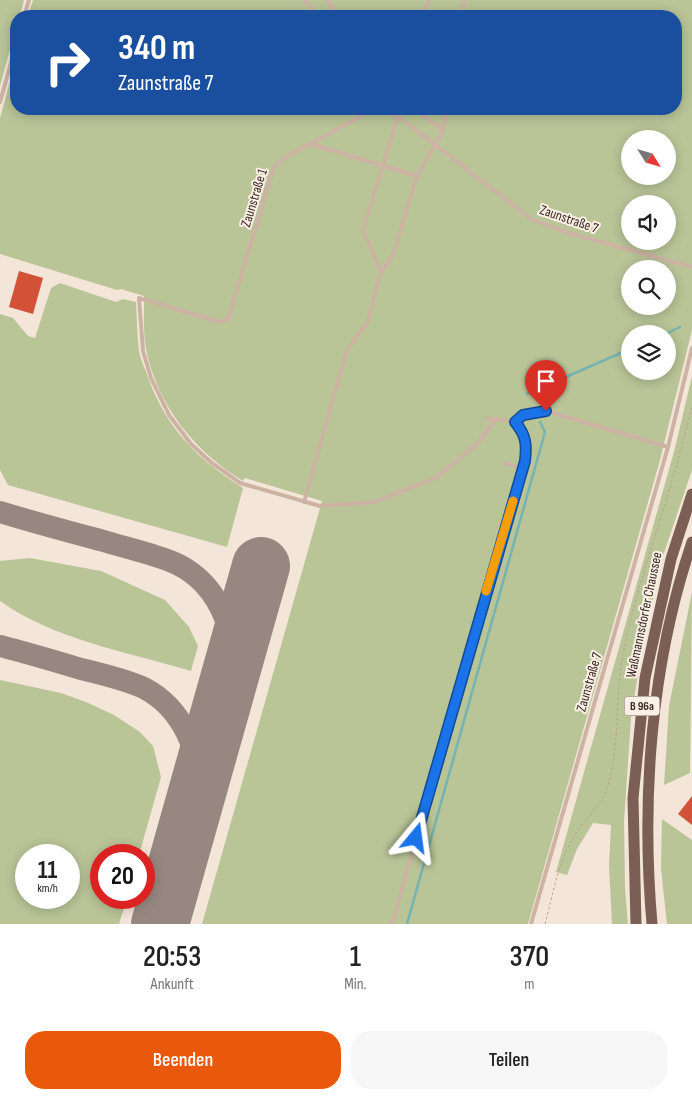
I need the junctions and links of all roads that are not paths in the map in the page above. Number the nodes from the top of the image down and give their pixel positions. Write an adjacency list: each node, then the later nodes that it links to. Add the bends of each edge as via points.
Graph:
1 (10, 66): 3 (lane)
2 (0, 78): 3 (lane)
3 (6, 80): 4 (lane)
4 (0, 102)
5 (363, 115): 11 (lane, Zaunstraße 1)
6 (395, 115): 9 (lane, Zaunstraße 1)
7 (423, 115): 10 (lane)
8 (445, 115): 10 (lane)
9 (398, 116): 12 (lane, Zaunstraße 1); 14 (lane)
10 (443, 130): 12 (lane)
11 (311, 144): 14 (lane); 26 (lane, Zaunstraße 1, via 274,167 228,319 220,322 139,298 143,351 169,415 179,430 212,463 240,483)
12 (434, 144): 13 (lane, Zaunstraße 1); 15 (lane)
13 (455, 159): 16 (lane, Zaunstraße 7, via 532,219 568,233)
14 (382, 165): 15 (lane); 17 (lane, via 363,230)
15 (417, 176): 17 (lane, via 393,255)
16 (692, 268)
17 (381, 272): 26 (lane, via 367,323 347,350)
18 (692, 348): 22 (lane, Zaunstraße 7)
19 (486, 419): 20 (lane)
20 (496, 419): 21 (lane); 26 (lane, via 477,444 436,478 374,502 320,506)
21 (515, 422): 22 (lane, via 523,415 546,411); 24 (lane, via 523,431 527,444)
22 (668, 447): 29 (lane, Zaunstraße 7)
23 (505, 463): 24 (lane)
24 (523, 469): 28 (lane)
25 (692, 494): 30 (main road, Waßmannsdorfer Chaussee / B 96a, via 671,559 644,678 633,798)
26 (304, 502)
27 (692, 542): 31 (main road, Waßmannsdorfer Chaussee / B 96a, via 668,632 656,705 647,802 647,869)
28 (392, 924)
29 (531, 924)
30 (636, 924)
31 (652, 924)

